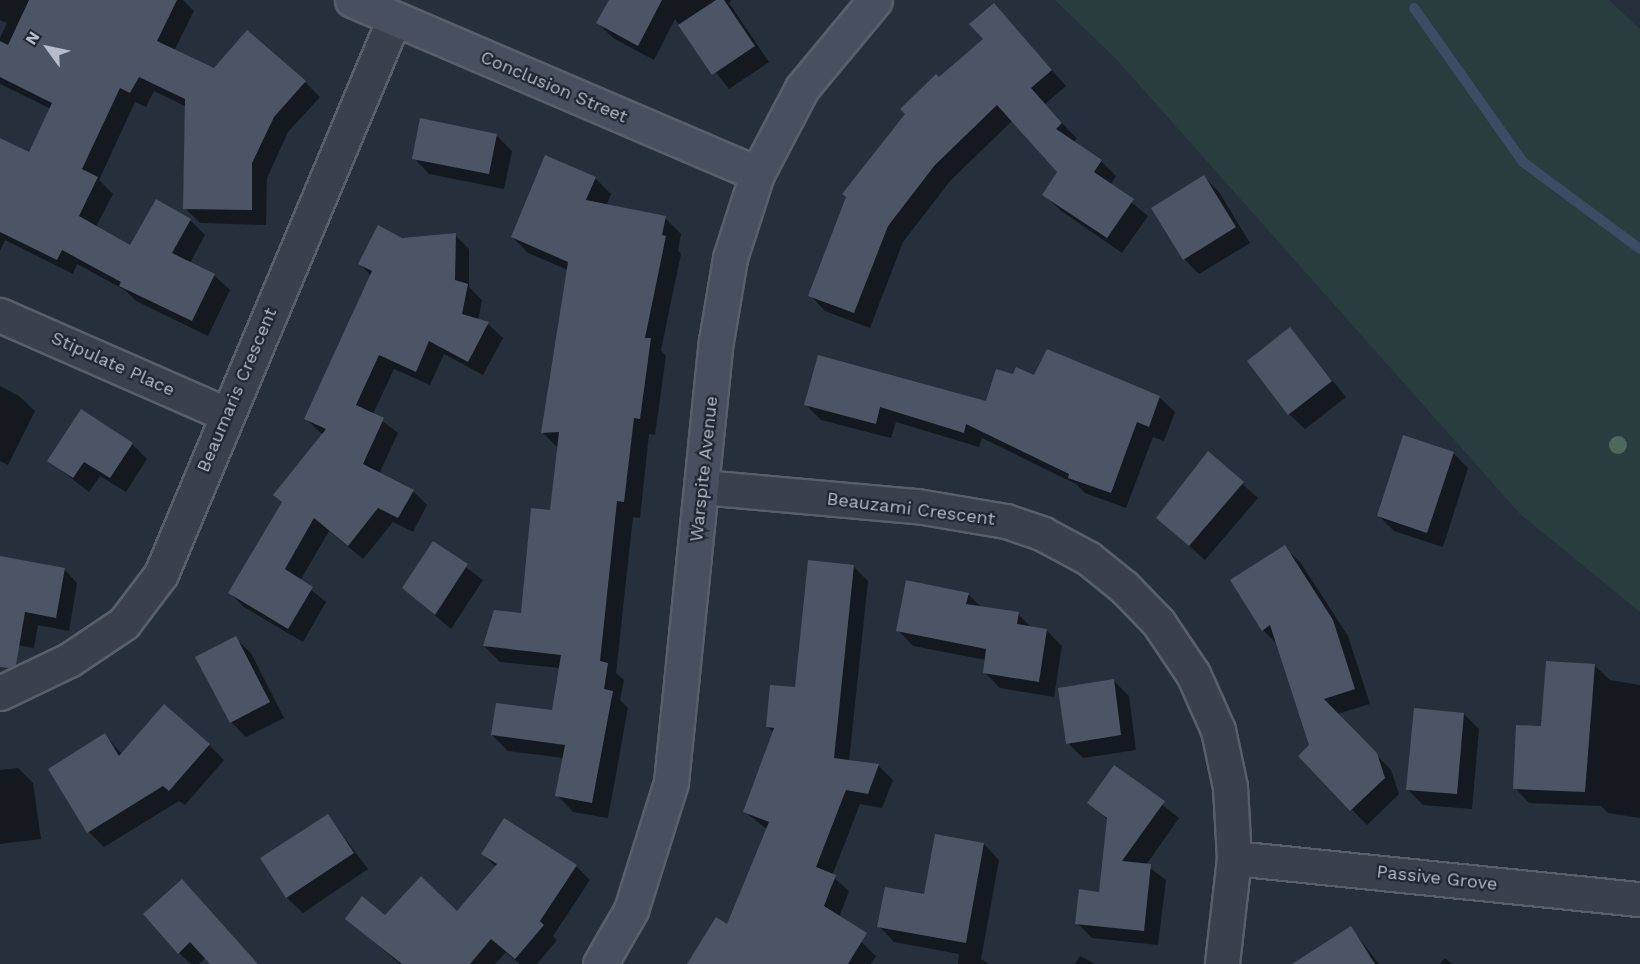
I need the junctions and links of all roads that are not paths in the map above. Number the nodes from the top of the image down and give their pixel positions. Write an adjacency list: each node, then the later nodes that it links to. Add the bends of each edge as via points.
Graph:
1 (352, 0): 3 (main road, Conclusion Street)
2 (874, 0): 4 (main road, Warspite Avenue, via 802,88)
3 (394, 18): 4 (main road, Conclusion Street); 6 (street, Beaumaris Crescent)
4 (757, 174): 7 (main road, Warspite Avenue, via 726,282 716,341)
5 (0, 315): 6 (street, Stipulate Place)
6 (226, 414): 8 (street, Beaumaris Crescent, via 161,573 124,623 69,660)
7 (702, 487): 9 (street, Beauzami Crescent, via 972,513 1043,534 1088,558 1158,622 1193,674 1218,730 1230,788); 11 (main road, Warspite Avenue, via 671,782 631,910)
8 (0, 693)
9 (1234, 858): 10 (street, Passive Grove); 12 (street, Beauzami Crescent)
10 (1640, 899)
11 (600, 964)
12 (1222, 964)

